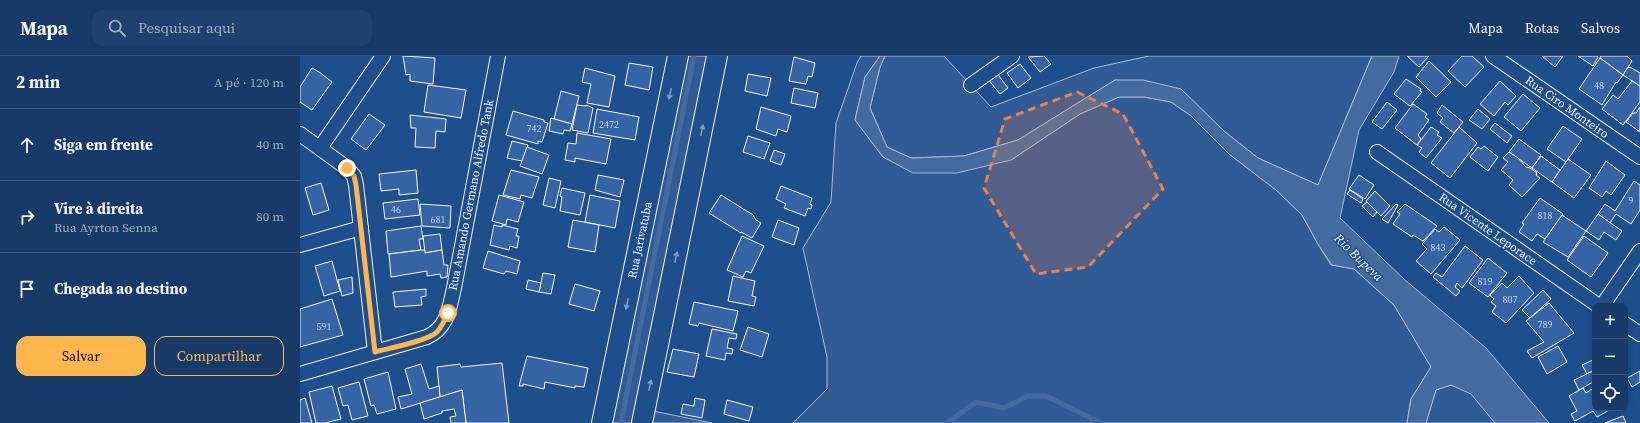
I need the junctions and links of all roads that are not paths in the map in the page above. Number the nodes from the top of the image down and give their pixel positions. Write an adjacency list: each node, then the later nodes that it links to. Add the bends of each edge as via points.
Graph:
1 (383, 56): 9 (street)
2 (498, 56): 19 (street, Rua Amando Germano Alfredo Tank, via 444,324 436,333 427,337)
3 (678, 56): 21 (street, Rua Jarivatuba, one-way to 21)
4 (717, 56): 22 (street, one-way to 4)
5 (1012, 56): 7 (street)
6 (1493, 56): 11 (street, Rua Ciro Monteiro)
7 (971, 85)
8 (300, 134): 9 (street)
9 (320, 148): 12 (street, via 354,176)
10 (1377, 152): 15 (street, Rua Vicente Leporace)
11 (1640, 157)
12 (361, 228): 13 (street); 19 (street)
13 (300, 246)
14 (1640, 251): 16 (street)
15 (1597, 303)
16 (1603, 303)
17 (1628, 326): 18 (street)
18 (1640, 334)
19 (375, 352): 20 (street, Rua Amando Germano Alfredo Tank)
20 (300, 374)
21 (602, 423)
22 (642, 423)

